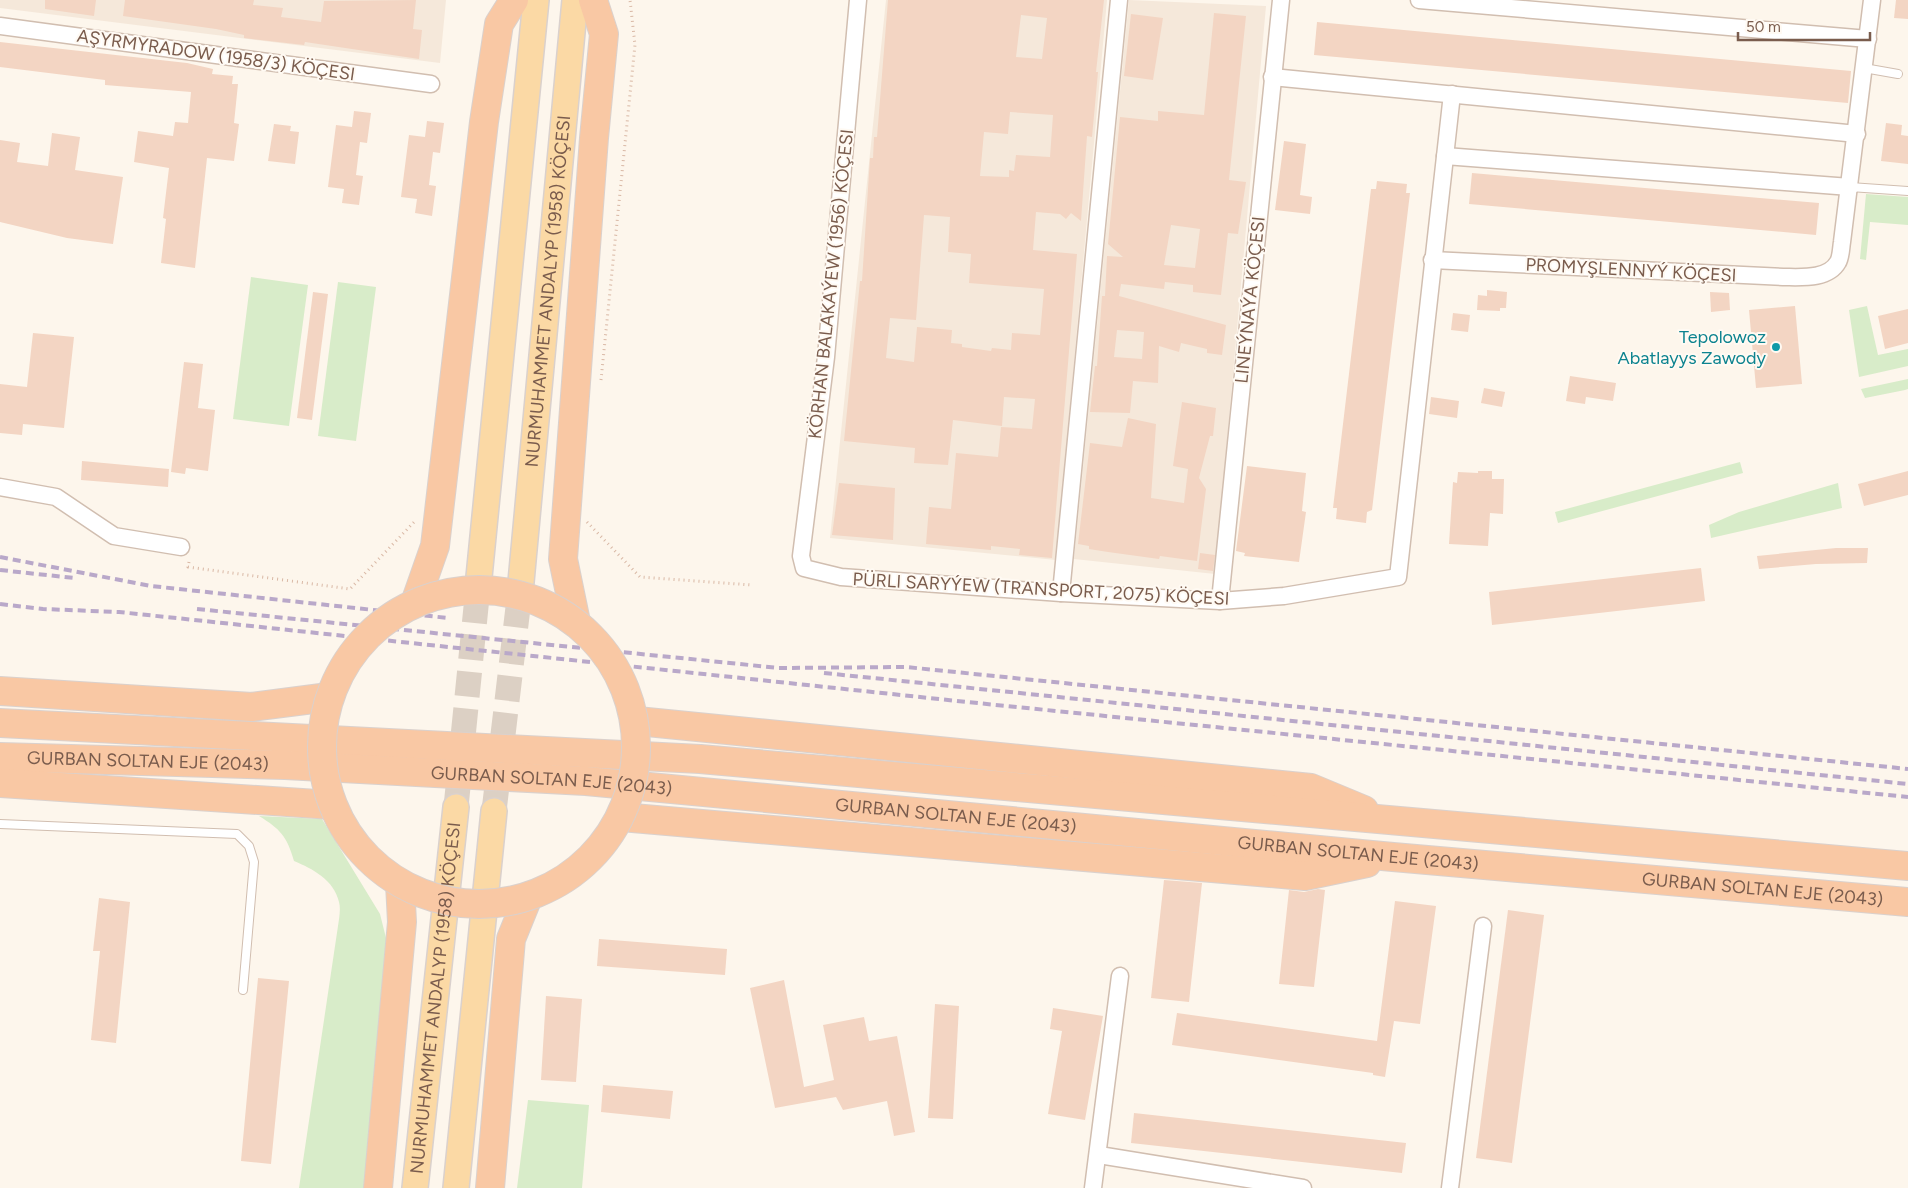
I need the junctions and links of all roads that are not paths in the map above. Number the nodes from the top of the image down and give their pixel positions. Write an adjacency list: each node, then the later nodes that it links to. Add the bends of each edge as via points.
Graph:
1 (514, 0): 30 (highway, via 499,24 484,122 435,546)
2 (536, 0): 26 (main road)
3 (575, 0): 27 (main road, NURMUHAMMET ANDALYP (1958) KÖÇESI)
4 (593, 0): 31 (highway, via 604,34 563,559)
5 (858, 0): 25 (street, KÖRHAN BALAKAÝEW (1956) KÖÇESI, via 826,357 801,556)
6 (1120, 0): 28 (street)
7 (1281, 0): 15 (street, LINEÝNAÝA KÖÇESI)
8 (1419, 0): 10 (street)
9 (1872, 0): 12 (street)
10 (1544, 5): 12 (street)
11 (0, 26): 16 (street, AŞYRMYRADOW (1958/3) KÖÇESI)
12 (1868, 40): 13 (street)
13 (1864, 68): 14 (lane); 18 (street)
14 (1898, 74)
15 (1272, 77): 17 (street); 29 (street, LINEÝNAÝA KÖÇESI)
16 (431, 84)
17 (1452, 94): 18 (street); 19 (street)
18 (1857, 134): 20 (street)
19 (1444, 156): 20 (street); 22 (street)
20 (1850, 187): 21 (lane); 22 (street, PROMYŞLENNYÝ KÖÇESI, via 1838,261 1830,270 1811,276)
21 (1908, 191)
22 (1432, 260): 29 (street, PÜRLI SARYÝEW (TRANSPORT, 2075) KÖÇESI, via 1398,577 1284,596)
23 (0, 487): 24 (street, via 56,497 114,536)
24 (185, 552)
25 (804, 568): 28 (street, PÜRLI SARYÝEW (TRANSPORT, 2075) KÖÇESI, via 841,578)
26 (479, 577)
27 (521, 582)
28 (1061, 593): 29 (street, PÜRLI SARYÝEW (TRANSPORT, 2075) KÖÇESI)
29 (1220, 601)
30 (415, 603): 31 (highway, bridge, via 447,592 481,589 515,593 539,601); 33 (highway, bridge, via 371,632 346,662)
31 (576, 622): 34 (highway, bridge, via 608,655 626,688)
32 (0, 691): 33 (highway, via 252,707)
33 (329, 698): 38 (highway, bridge, via 322,733 322,761)
34 (637, 721): 41 (highway, bridge, via 636,764 631,791); 42 (highway, via 1311,788)
35 (0, 723): 42 (highway, GURBAN SOLTAN EJE (2043), via 700,759)
36 (0, 756): 44 (highway, GURBAN SOLTAN EJE (2043), via 285,765 586,781)
37 (0, 783): 38 (highway)
38 (332, 805): 46 (highway, bridge, via 343,828 368,859)
39 (456, 807): 54 (main road, NURMUHAMMET ANDALYP (1958) KÖÇESI)
40 (494, 811): 55 (main road)
41 (621, 816): 44 (highway, via 1305,876); 47 (highway, bridge, via 598,851 562,879)
42 (1391, 821): 45 (highway, GURBAN SOLTAN EJE (2043))
43 (0, 824): 51 (lane, via 237,834 249,846 254,862)
44 (1393, 857): 48 (highway, GURBAN SOLTAN EJE (2043))
45 (1908, 866)
46 (400, 884): 47 (highway, bridge, via 438,900 479,905); 53 (highway, via 402,922)
47 (528, 897): 56 (highway, via 511,939)
48 (1908, 902)
49 (1483, 926): 59 (street)
50 (1120, 976): 52 (street)
51 (242, 990)
52 (1099, 1155): 57 (street); 58 (street)
53 (378, 1188)
54 (415, 1188)
55 (456, 1188)
56 (490, 1188)
57 (1093, 1188)
58 (1303, 1188)
59 (1450, 1188)

